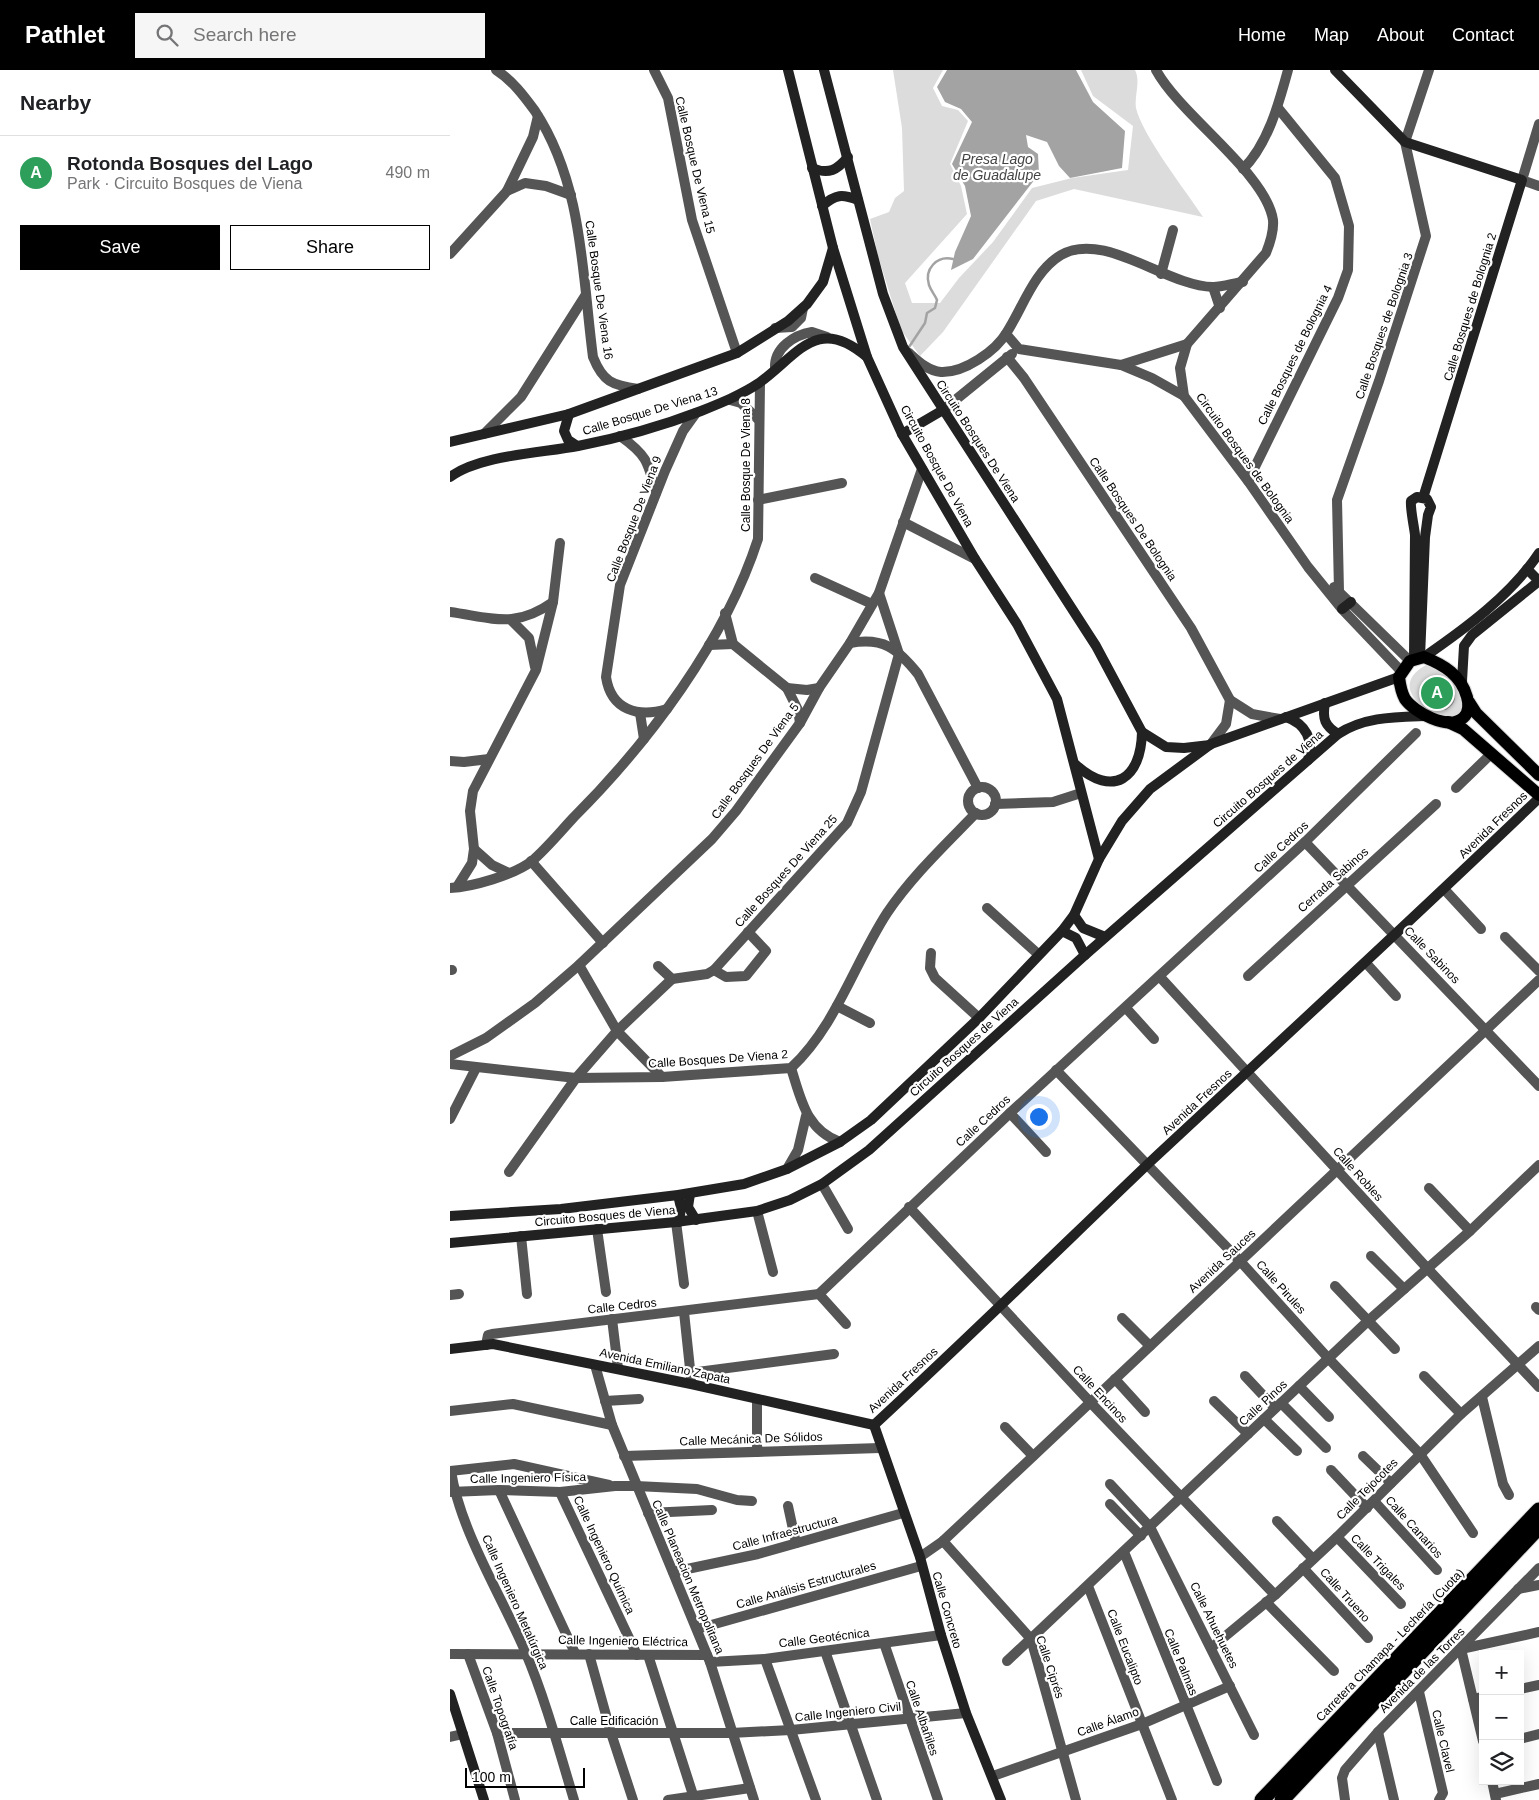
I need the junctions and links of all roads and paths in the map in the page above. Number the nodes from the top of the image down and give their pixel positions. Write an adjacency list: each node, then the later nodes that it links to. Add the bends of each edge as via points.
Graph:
1 (496, 70): 10 (street, Calle Bosque De Viena 16, via 523,94)
2 (654, 70): 40 (street, Calle Bosque De Viena 15, via 668,98 692,220)
3 (788, 70): 14 (main road, Circuito Bosque De Viena)
4 (824, 70): 13 (main road, Circuito Bosques De Viena)
5 (1156, 70): 15 (street, Circuito Bosques de Bolognia, via 1166,88)
6 (1288, 70): 9 (street)
7 (1335, 70): 12 (main road)
8 (1429, 70): 12 (street)
9 (1278, 108): 15 (street, via 1253,157); 60 (street, Calle Bosques de Bolognia 4, via 1335,178 1349,226 1348,270 1338,298)
10 (538, 116): 18 (street, via 533,137); 19 (street, Calle Bosque De Viena 16, via 556,146)
11 (1539, 124): 16 (street, Calle Bosques de Bolognia 2)
12 (1405, 142): 16 (main road); 74 (street, Calle Bosques de Bolognia 3, via 1426,236 1337,500)
13 (848, 157): 14 (main road, via 838,169 829,172); 20 (main road, Circuito Bosques De Viena)
14 (812, 168): 21 (main road, Circuito Bosque De Viena)
15 (1243, 169): 26 (street, Circuito Bosques de Bolognia, via 1268,204 1273,221 1266,253)
16 (1522, 180): 17 (street); 63 (main road, Calle Bosques de Bolognia 2)
17 (1539, 186)
18 (507, 191): 19 (street, via 525,183); 24 (street)
19 (571, 195): 28 (street, Calle Bosque De Viena 16, via 581,242)
20 (858, 200): 21 (main road, via 837,195); 38 (main road, Circuito Bosques De Viena, via 883,294)
21 (822, 206): 23 (main road, Circuito Bosque De Viena)
22 (1173, 230): 25 (street)
23 (832, 248): 30 (main road, Calle Bosque De Viena 13, via 823,282); 41 (main road, Circuito Bosque De Viena)
24 (450, 254)
25 (1161, 274): 27 (street); 34 (street, via 1107,249 1085,248 1061,254 1038,277)
26 (1244, 282): 27 (street); 29 (street, Circuito Bosques de Bolognia)
27 (1213, 287): 29 (street)
28 (585, 296): 46 (street, Calle Bosque De Viena 16, via 593,357 600,374 617,386); 53 (street, via 521,397)
29 (1220, 308): 37 (street, Circuito Bosques de Bolognia)
30 (802, 313): 31 (main road, Calle Bosque De Viena 13); 32 (street, via 792,327); 33 (street, via 804,326)
31 (775, 328): 32 (street); 40 (main road, Calle Bosque De Viena 13)
32 (786, 329): 36 (street, via 790,333)
33 (812, 332): 35 (street); 36 (street)
34 (1006, 334): 38 (street, via 967,367 941,372 923,366); 39 (street)
35 (827, 337): 41 (main road, via 854,346); 44 (main road, Calle Bosque De Viena 13, via 810,342)
36 (790, 341): 44 (street, via 778,354)
37 (1187, 344): 43 (street); 47 (street, Circuito Bosques de Bolognia, via 1180,368)
38 (902, 347): 49 (main road, Circuito Bosques De Viena)
39 (1019, 349): 42 (street); 43 (street)
40 (737, 353): 46 (main road, Calle Bosque De Viena 13)
41 (867, 357): 54 (main road, Circuito Bosque De Viena)
42 (1007, 358): 49 (street); 92 (street, Calle Bosques De Bolognia, via 1024,378 1191,628)
43 (1121, 365): 47 (street)
44 (775, 368): 45 (main road, Calle Bosque De Viena 13)
45 (760, 382): 48 (main road, Calle Bosque De Viena 13); 52 (street, Calle Bosque De Viena 8)
46 (638, 389): 51 (main road, Calle Bosque De Viena 13)
47 (1184, 396): 60 (street, Circuito Bosques de Bolognia)
48 (730, 400): 50 (main road, Calle Bosque De Viena 13); 52 (street, via 741,402)
49 (943, 410): 54 (main road); 101 (main road, Circuito Bosques De Viena, via 1096,646)
50 (696, 413): 55 (main road, Calle Bosque De Viena 13); 62 (street, Calle Bosque De Viena 9, via 683,431)
51 (569, 414): 53 (main road, Calle Bosque De Viena 13); 57 (main road, via 564,431 568,440)
52 (759, 420): 64 (street, Calle Bosque De Viena 8)
53 (484, 434): 56 (main road, Calle Bosque De Viena 13)
54 (902, 434): 58 (main road, Circuito Bosque De Viena)
55 (620, 436): 57 (main road, Calle Bosque De Viena 13); 62 (street, via 647,460)
56 (450, 442)
57 (577, 446): 59 (main road, Calle Bosque De Viena 13, via 518,455)
58 (922, 470): 65 (street, Calle Bosques De Viena 5); 69 (main road, Circuito Bosque De Viena)
59 (452, 472)
60 (1248, 481): 70 (street, Circuito Bosques de Bolognia)
61 (842, 483): 64 (street)
62 (656, 493): 96 (street, Calle Bosque De Viena 9, via 620,585 606,677 608,688 616,700 627,709)
63 (1423, 498): 66 (main road, Calle Bosques de Bolognia 2, via 1431,507); 66 (main road, Calle Bosques de Bolognia 2, via 1411,501)
64 (758, 500): 81 (street, Calle Bosque De Viena 8, via 758,538 752,559)
65 (902, 522): 69 (street); 75 (street, Calle Bosques De Viena 5)
66 (1420, 537): 87 (main road, Calle Bosques de Bolognia 2)
67 (560, 543): 76 (street)
68 (1539, 553): 71 (main road)
69 (975, 559): 111 (main road, Circuito Bosque De Viena, via 1050,683)
70 (1308, 567): 74 (street, Circuito Bosques de Bolognia); 79 (street, Circuito Bosques de Bolognia)
71 (1527, 570): 73 (main road); 87 (main road, via 1501,596)
72 (815, 578): 78 (street)
73 (1539, 581): 89 (main road, via 1472,635 1464,646)
74 (1338, 590): 77 (street, Circuito Bosques de Bolognia)
75 (879, 594): 78 (street, Calle Bosques De Viena 5); 86 (street)
76 (553, 602): 82 (street); 88 (street)
77 (1351, 602): 79 (main road); 87 (street, Circuito Bosques de Bolognia)
78 (872, 604): 83 (street, Calle Bosques De Viena 5)
79 (1342, 609): 87 (street, Circuito Bosques de Bolognia)
80 (450, 612): 82 (street)
81 (725, 612): 84 (street); 85 (street, Calle Bosque De Viena 8)
82 (512, 621): 88 (street, via 528,638)
83 (850, 643): 86 (street, via 874,640); 91 (street, Calle Bosques De Viena 5)
84 (733, 644): 85 (street); 90 (street)
85 (709, 645): 95 (street, Calle Bosque De Viena 8)
86 (899, 654): 114 (street, via 918,674); 133 (street, Calle Bosques De Viena 25, via 861,792 851,815)
87 (1411, 664): 89 (main road, via 1440,663); 94 (main road, Circuito Bosques de Viena); 97 (main road, via 1401,691 1406,701)
88 (536, 670): 107 (street)
89 (1462, 681): 93 (main road)
90 (787, 688): 91 (street); 100 (street, via 798,710)
91 (819, 688): 100 (street, Calle Bosques De Viena 5)
92 (1230, 700): 98 (street, Calle Bosques De Bolognia, via 1252,714); 105 (street, via 1226,724)
93 (1469, 702): 99 (main road, via 1468,712 1462,718); 113 (main road, via 1476,713)
94 (1325, 703): 98 (main road, Circuito Bosques de Viena); 103 (main road, via 1323,718 1326,725)
95 (668, 709): 96 (street); 104 (street, Calle Bosque De Viena 8)
96 (640, 713): 104 (street)
97 (1424, 716): 99 (main road); 103 (main road, Circuito Bosques de Viena, via 1370,721)
98 (1283, 718): 105 (main road, Circuito Bosques de Viena); 108 (main road, via 1295,720 1308,734)
99 (1448, 722): 106 (main road)
100 (800, 723): 137 (street, Calle Bosques De Viena 5, via 712,839)
101 (1142, 732): 105 (main road, Circuito Bosques De Viena, via 1166,747); 111 (main road, via 1142,750 1136,768 1117,780 1105,782 1090,777)
102 (1416, 733): 121 (street, Calle Cedros)
103 (1338, 734): 108 (main road, Circuito Bosques de Viena)
104 (644, 739): 124 (street, Calle Bosque De Viena 8, via 606,785)
105 (1211, 744): 123 (main road, Circuito Bosques de Viena, via 1136,803)
106 (1492, 754): 115 (street); 117 (main road)
107 (489, 759): 110 (street); 112 (street)
108 (1308, 760): 135 (main road, Circuito Bosques de Viena)
109 (450, 761): 110 (street)
110 (464, 762): 112 (street)
111 (1076, 765): 116 (main road, Circuito Bosque De Viena)
112 (480, 774): 122 (street, via 470,811)
113 (1539, 775)
114 (978, 788): 118 (street, via 989,789 996,798); 120 (street, via 971,792 968,800)
115 (1456, 788)
116 (1081, 793): 118 (street, via 1065,800 1041,804); 123 (main road, Circuito Bosque De Viena)
117 (1539, 796): 128 (main road, Avenida Fresnos)
118 (996, 804): 120 (street, via 988,813)
119 (1436, 804): 126 (street, Cerrada Sabinos)
120 (976, 813): 151 (street, Calle Bosques De Viena 2, via 928,862 888,912)
121 (1305, 842): 126 (street, Calle Sabinos); 147 (street, Calle Cedros)
122 (474, 848): 125 (street, via 492,865); 127 (street, via 470,870)
123 (1099, 859): 130 (main road, Circuito Bosques de Viena)
124 (531, 861): 125 (street, Calle Bosque De Viena 8); 137 (street)
125 (509, 873): 127 (street, Calle Bosque De Viena 8)
126 (1346, 885): 134 (street, Calle Sabinos); 146 (street, Cerrada Sabinos)
127 (454, 888)
128 (1444, 889): 131 (street); 134 (main road, Avenida Fresnos)
129 (987, 908): 139 (street)
130 (1074, 915): 132 (main road, Circuito Bosques de Viena); 135 (main road, via 1083,928)
131 (1481, 929)
132 (1062, 931): 139 (main road, Circuito Bosques de Viena); 140 (main road, via 1076,938)
133 (748, 932): 144 (street, Calle Bosques De Viena 25); 144 (street, via 766,951 746,976 726,977)
134 (1396, 936): 141 (main road, Avenida Fresnos); 155 (street, Calle Sabinos)
135 (1105, 938): 140 (main road, Circuito Bosques de Viena)
136 (1505, 938): 145 (street)
137 (602, 943): 142 (street, Calle Bosques De Viena 5)
138 (930, 953): 153 (street, via 930,968 935,978)
139 (1038, 954): 153 (main road, Circuito Bosques de Viena)
140 (1085, 955): 177 (main road, Circuito Bosques de Viena, via 869,1150)
141 (1366, 963): 150 (street); 163 (main road, Avenida Fresnos)
142 (579, 965): 156 (street); 158 (street, Calle Bosques De Viena 5, via 486,1038)
143 (658, 966): 148 (street)
144 (714, 970): 148 (street)
145 (1539, 971)
146 (1248, 976)
147 (1160, 977): 152 (street, Calle Cedros); 163 (street, Calle Robles)
148 (672, 979): 156 (street)
149 (1539, 980): 155 (street, Avenida Sauces)
150 (1396, 996)
151 (837, 1006): 154 (street); 161 (street, Calle Bosques De Viena 2, via 819,1039)
152 (1126, 1008): 157 (street); 162 (street, Calle Cedros)
153 (979, 1018): 170 (main road, Circuito Bosques de Viena, via 871,1120)
154 (870, 1023)
155 (1487, 1030): 166 (street, Calle Sabinos); 175 (street, Avenida Sauces)
156 (617, 1032): 164 (street); 165 (street)
157 (1154, 1039)
158 (450, 1056)
159 (450, 1064): 160 (street, Calle Bosques De Viena 2)
160 (476, 1068): 165 (street, Calle Bosques De Viena 2); 169 (street)
161 (792, 1068): 164 (street, Calle Bosques De Viena 2); 168 (street)
162 (1056, 1070): 167 (street, Calle Cedros); 172 (street, Calle Pirules)
163 (1247, 1072): 172 (main road, Avenida Fresnos); 175 (street, Calle Robles)
164 (662, 1077): 165 (street, Calle Bosques De Viena 2)
165 (576, 1078): 176 (street)
166 (1539, 1086)
167 (1010, 1113): 171 (street); 181 (street, Calle Cedros)
168 (806, 1116): 170 (street, via 822,1134); 174 (street, via 798,1150)
169 (450, 1119)
170 (840, 1142): 174 (main road, Circuito Bosques de Viena)
171 (1046, 1152)
172 (1148, 1164): 192 (street, Calle Pirules); 201 (main road, Avenida Fresnos)
173 (1539, 1165): 188 (street, Calle Pinos)
174 (787, 1169): 179 (main road, Circuito Bosques de Viena, via 744,1184)
175 (1337, 1170): 192 (street, Avenida Sauces); 193 (street, Calle Robles)
176 (509, 1172)
177 (822, 1184): 182 (main road, Circuito Bosques de Viena); 187 (street)
178 (1428, 1188): 188 (street)
179 (690, 1194): 180 (main road, Circuito Bosques de Viena); 184 (main road, via 688,1207)
180 (678, 1196): 183 (main road, Circuito Bosques de Viena, via 561,1209); 185 (main road, via 681,1208)
181 (909, 1207): 200 (street, Calle Cedros); 201 (street, Calle Encinos)
182 (757, 1212): 184 (main road, Circuito Bosques de Viena); 194 (street)
183 (450, 1216)
184 (696, 1220): 185 (main road, Circuito Bosques de Viena)
185 (677, 1222): 186 (main road, Circuito Bosques de Viena); 195 (street)
186 (598, 1229): 189 (main road, Circuito Bosques de Viena); 198 (street)
187 (848, 1229)
188 (1470, 1231): 193 (street, Calle Pinos)
189 (521, 1236): 190 (main road, Circuito Bosques de Viena); 199 (street)
190 (450, 1243)
191 (1371, 1256): 197 (street)
192 (1240, 1260): 208 (street, Avenida Sauces); 213 (street, Calle Pirules)
193 (1427, 1268): 197 (street, Calle Pinos); 215 (street, Calle Robles)
194 (773, 1272)
195 (684, 1284)
196 (1334, 1286): 205 (street)
197 (1404, 1289): 205 (street, Calle Pinos)
198 (606, 1292)
199 (527, 1294)
200 (819, 1294): 202 (street, Calle Cedros); 206 (street)
201 (1001, 1306): 228 (street, Calle Encinos); 236 (main road, Avenida Fresnos)
202 (684, 1312): 204 (street, Calle Cedros); 219 (street)
203 (1122, 1318): 208 (street)
204 (612, 1319): 207 (street, Calle Cedros, via 492,1334 488,1336); 216 (street)
205 (1369, 1320): 211 (street); 213 (street, Calle Pinos)
206 (846, 1324)
207 (486, 1345): 210 (main road, Avenida Emiliano Zapata); 214 (main road, Avenida Emiliano Zapata)
208 (1150, 1346): 220 (street, Avenida Sauces)
209 (1539, 1346): 215 (street, Calle Tejocotes)
210 (450, 1349)
211 (1395, 1349)
212 (834, 1354): 219 (street)
213 (1329, 1359): 221 (street, Calle Pinos); 243 (street, Calle Pirules)
214 (595, 1365): 216 (main road, Avenida Emiliano Zapata); 226 (street, Calle Planeacion Metropolitana)
215 (1518, 1365): 222 (street, Calle Robles); 223 (street, Calle Tejocotes)
216 (618, 1368): 219 (main road, Avenida Emiliano Zapata)
217 (1245, 1376): 229 (street)
218 (1424, 1376): 232 (street)
219 (691, 1378): 225 (main road, Avenida Emiliano Zapata)
220 (1116, 1378): 228 (street, Avenida Sauces); 231 (street)
221 (1299, 1386): 229 (street, Calle Pinos); 233 (street)
222 (1539, 1387)
223 (1482, 1398): 232 (street, Calle Tejocotes); 256 (street, via 1503,1484)
224 (639, 1399): 226 (street)
225 (757, 1399): 236 (main road, Avenida Emiliano Zapata); 241 (street)
226 (605, 1400): 235 (street, Calle Planeacion Metropolitana)
227 (1214, 1401): 238 (street)
228 (1090, 1402): 245 (street, Avenida Sauces); 257 (street, Calle Encinos)
229 (1278, 1406): 234 (street, Calle Pinos); 240 (street)
230 (450, 1411): 235 (street, via 513,1404)
231 (1145, 1412)
232 (1461, 1414): 243 (street, Calle Tejocotes)
233 (1329, 1417)
234 (1264, 1419): 238 (street, Calle Pinos); 242 (street)
235 (612, 1425): 244 (street, Calle Planeacion Metropolitana)
236 (874, 1425): 239 (main road, Calle Concreto)
237 (1005, 1427): 245 (street)
238 (1248, 1434): 257 (street, Calle Pinos)
239 (880, 1448): 241 (street, Calle Mecánica De Sólidos); 265 (main road, Calle Concreto)
240 (1326, 1448)
241 (757, 1452): 244 (street, Calle Mecánica De Sólidos)
242 (1297, 1452)
243 (1420, 1454): 249 (street, Calle Tejocotes); 269 (street, Calle Pirules)
244 (624, 1456): 252 (street, Calle Planeacion Metropolitana)
245 (1033, 1456): 272 (street, Avenida Sauces)
246 (1363, 1456): 249 (street)
247 (1331, 1470): 260 (street, Calle Canarios)
248 (450, 1471): 251 (street, via 514,1464); 254 (street, Calle Ingeniero Metalúrgica)
249 (1391, 1483): 260 (street, Calle Tejocotes)
250 (1110, 1484): 267 (street, Calle Ahuehuetes)
251 (615, 1486): 252 (street, Calle Ingeniero Física); 255 (street, Calle Ingeniero Física)
252 (636, 1486): 258 (street, Calle Ingeniero Física, via 697,1489); 264 (street, Calle Planeacion Metropolitana)
253 (499, 1490): 254 (street, Calle Ingeniero Física); 255 (street, Calle Ingeniero Física); 297 (street)
254 (452, 1492): 296 (street, Calle Ingeniero Metalúrgica)
255 (560, 1492): 301 (street, Calle Ingeniero Química)
256 (1509, 1496)
257 (1181, 1497): 267 (street, Calle Pinos); 284 (street, Calle Encinos)
258 (752, 1501)
259 (1110, 1504): 270 (street)
260 (1371, 1504): 271 (street, Calle Tejocotes); 279 (street, Calle Canarios)
261 (788, 1506): 273 (street)
262 (712, 1510): 264 (street)
263 (1539, 1510): 352 (highway, Carretera Chamapa - Lechería (Cuota))
264 (648, 1514): 280 (street, Calle Planeacion Metropolitana)
265 (903, 1514): 273 (street, Calle Infraestructura); 276 (main road, Calle Concreto)
266 (1277, 1521): 275 (street)
267 (1150, 1527): 270 (street, Calle Pinos); 293 (street, Calle Ahuehuetes)
268 (1539, 1527): 353 (highway)
269 (1473, 1533)
270 (1141, 1536): 274 (street, Calle Pinos)
271 (1337, 1537): 275 (street, Calle Tejocotes); 286 (street, Calle Trigales)
272 (943, 1541): 276 (street, Avenida Sauces); 291 (street, Calle Ciprés)
273 (796, 1544): 280 (street, Calle Infraestructura)
274 (1124, 1552): 282 (street, Calle Pinos); 313 (street, Calle Palmas)
275 (1313, 1559): 277 (street, Calle Tejocotes)
276 (921, 1562): 287 (street, Calle Análisis Estructurales); 289 (main road, Calle Concreto)
277 (1303, 1568): 284 (street, Calle Tejocotes); 290 (street, Calle Trueno)
278 (1539, 1568): 283 (street, Avenida de las Torres)
279 (1436, 1570)
280 (673, 1572): 287 (street, Calle Planeacion Metropolitana)
281 (1539, 1585): 283 (street)
282 (1088, 1586): 291 (street, Calle Pinos); 317 (street, Calle Eucalipto)
283 (1518, 1589): 294 (street, Avenida de las Torres)
284 (1275, 1595): 285 (street, Calle Tejocotes)
285 (1266, 1602): 293 (street, Calle Tejocotes); 306 (street)
286 (1401, 1604)
287 (698, 1630): 303 (street, Calle Planeacion Metropolitana)
288 (1539, 1632): 294 (street)
289 (941, 1636): 292 (street, Calle Geotécnica); 314 (main road, Calle Concreto)
290 (1368, 1638)
291 (1031, 1639): 305 (street, Calle Pinos); 331 (street, Calle Ciprés)
292 (884, 1643): 295 (street, Calle Geotécnica); 315 (street, Calle Albañiles)
293 (1211, 1648): 308 (street, Calle Ahuehuetes)
294 (1460, 1649): 310 (street, Avenida de las Torres); 312 (street)
295 (825, 1651): 304 (street, Calle Geotécnica); 316 (street)
296 (526, 1653): 297 (street, Calle Ingeniero Eléctrica); 299 (street, Calle Ingeniero Eléctrica); 321 (street, Calle Ingeniero Metalúrgica)
297 (575, 1653): 300 (street, Calle Ingeniero Eléctrica)
298 (450, 1654): 299 (street, Calle Ingeniero Eléctrica)
299 (468, 1654): 320 (street, Calle Topografía)
300 (589, 1654): 301 (street, Calle Ingeniero Eléctrica); 322 (street)
301 (637, 1655): 302 (street, Calle Ingeniero Eléctrica)
302 (648, 1655): 303 (street, Calle Ingeniero Eléctrica); 323 (street)
303 (708, 1658): 304 (street, Calle Geotécnica); 324 (street, Calle Planeacion Metropolitana)
304 (765, 1658): 318 (street)
305 (1006, 1661)
306 (1334, 1671)
307 (1539, 1685): 309 (street)
308 (1230, 1686): 313 (street, Calle Álamo); 327 (street, Calle Ahuehuetes)
309 (1524, 1688)
310 (1419, 1692): 319 (street, Avenida de las Torres); 338 (street, Calle Clavel)
311 (450, 1694): 325 (main road)
312 (1478, 1698): 330 (street)
313 (1185, 1706): 317 (street, Calle Álamo); 333 (street, Calle Palmas)
314 (966, 1713): 315 (street, Calle Ingeniero Civil); 332 (main road, Calle Concreto)
315 (909, 1718): 316 (street, Calle Ingeniero Civil); 348 (street, Calle Albañiles)
316 (849, 1724): 318 (street, Calle Ingeniero Civil); 347 (street)
317 (1142, 1724): 331 (street, Calle Álamo); 351 (street, Calle Eucalipto)
318 (791, 1730): 324 (street, Calle Ingeniero Civil); 346 (street)
319 (1378, 1732): 354 (street, Avenida de las Torres, via 1343,1774); 355 (street)
320 (497, 1733): 321 (street, Calle Edificación); 341 (street, Calle Topografía)
321 (553, 1733): 322 (street, Calle Edificación); 342 (street, Calle Ingeniero Metalúrgica)
322 (611, 1733): 323 (street, Calle Edificación); 343 (street)
323 (674, 1733): 324 (street, Calle Edificación); 337 (street)
324 (731, 1733): 335 (street, Calle Planeacion Metropolitana)
325 (463, 1734): 328 (street); 340 (main road)
326 (1539, 1734): 329 (street)
327 (1254, 1735)
328 (450, 1737)
329 (1524, 1737)
330 (1483, 1740)
331 (1062, 1752): 332 (street, Calle Álamo); 350 (street, Calle Ciprés)
332 (993, 1776): 349 (main road, Calle Concreto)
333 (1217, 1781)
334 (1539, 1784): 336 (street)
335 (750, 1788): 337 (street); 345 (street, Calle Planeacion Metropolitana)
336 (1496, 1797)
337 (694, 1798): 339 (street)
338 (1441, 1798)
339 (682, 1799): 344 (street)
340 (484, 1800)
341 (515, 1800)
342 (574, 1800)
343 (633, 1800)
344 (668, 1800)
345 (754, 1800)
346 (816, 1800)
347 (877, 1800)
348 (938, 1800)
349 (1001, 1800)
350 (1076, 1800)
351 (1172, 1800)
352 (1262, 1800)
353 (1282, 1800)
354 (1345, 1800)
355 (1394, 1800)

